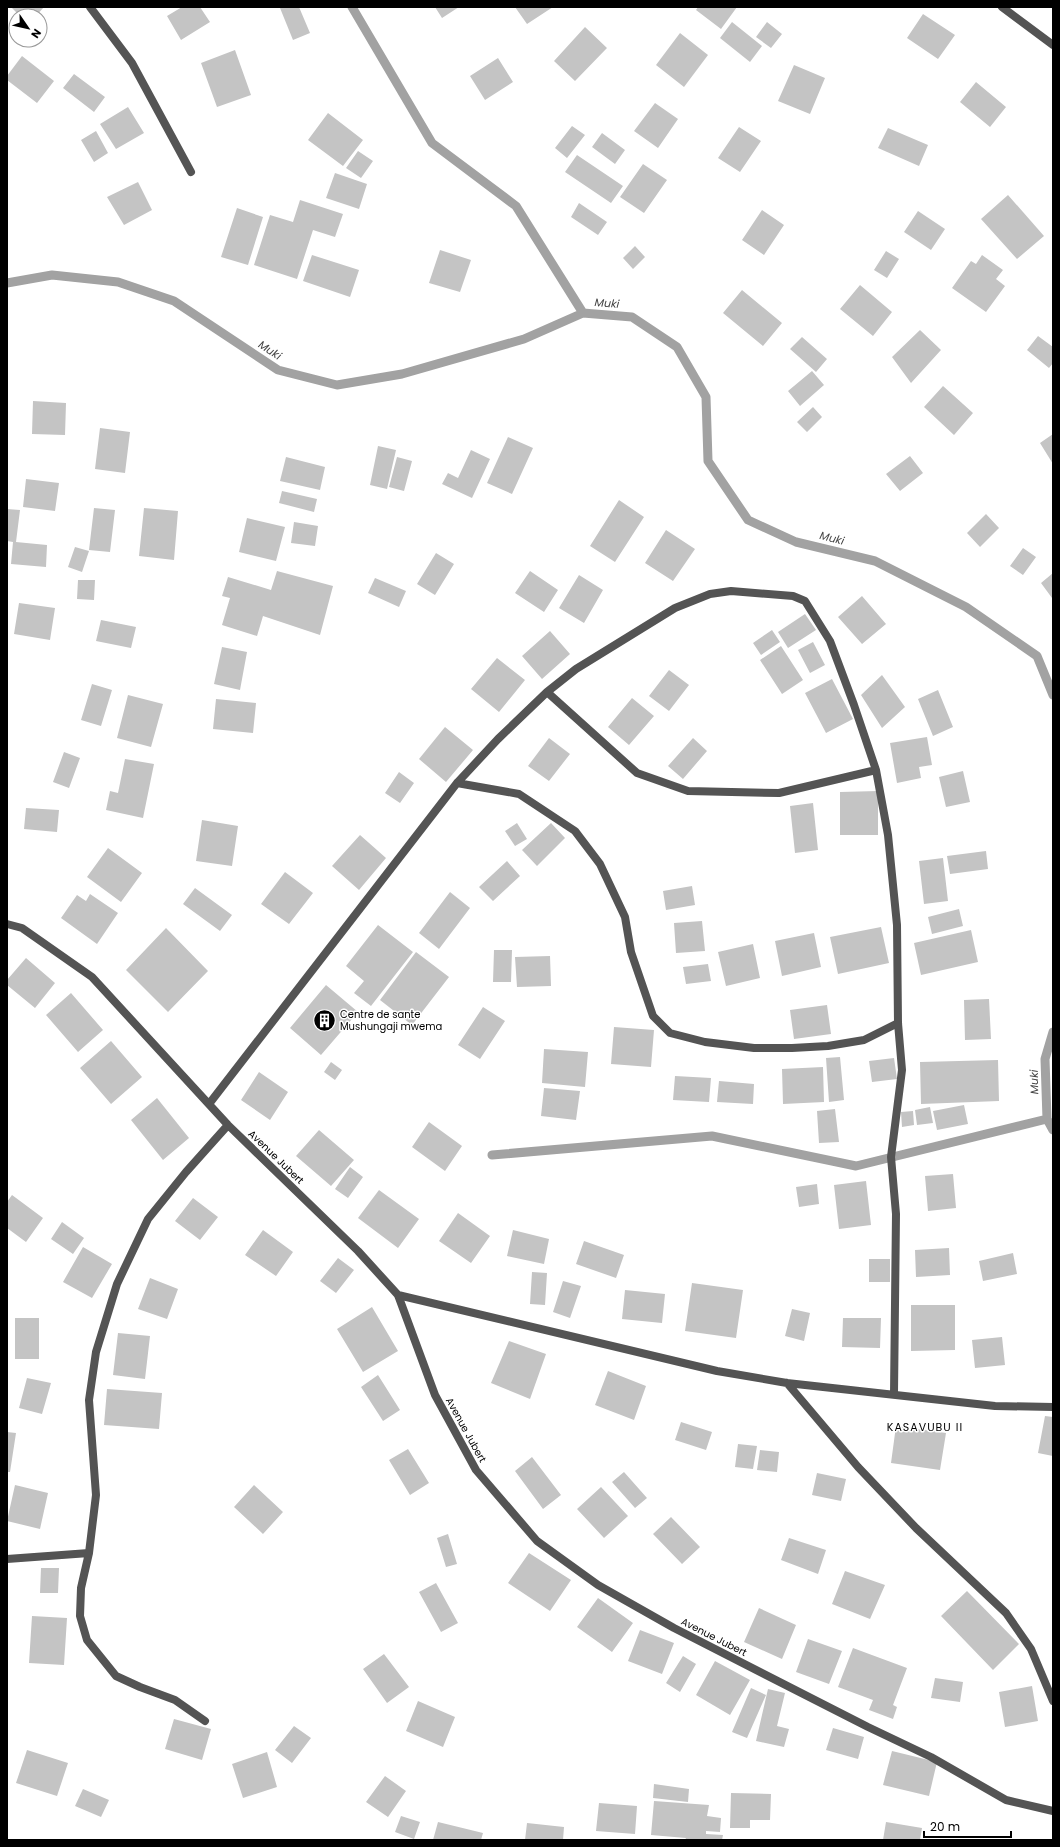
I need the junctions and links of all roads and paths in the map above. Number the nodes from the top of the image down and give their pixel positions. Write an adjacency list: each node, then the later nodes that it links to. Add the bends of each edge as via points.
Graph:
1 (90, 7): 4 (street, via 132,63)
2 (1002, 7): 3 (street)
3 (1053, 45)
4 (191, 172)
5 (547, 692): 6 (street, via 637,773 688,791 779,793); 6 (street, via 576,669 655,619 710,594 731,591 793,596 805,601 830,641); 7 (street)
6 (876, 770): 9 (street, via 888,835 897,925)
7 (457, 783): 9 (street, via 519,794 575,831 600,864 625,917 631,952 653,1016 670,1033 705,1042 754,1048 828,1046 864,1040); 10 (street)
8 (7, 924): 10 (street, Avenue Jubert, via 22,928 92,977)
9 (898, 1023): 14 (street, via 902,1070 891,1157 896,1214)
10 (209, 1104): 11 (street, Avenue Jubert)
11 (228, 1125): 12 (street, Avenue Jubert, via 358,1251); 16 (street, via 148,1219 117,1284 96,1352 89,1400 96,1495)
12 (398, 1295): 13 (street, via 717,1371); 20 (street, Avenue Jubert, via 435,1395 476,1470 537,1541 598,1585 674,1628 931,1757 1006,1800)
13 (787, 1383): 14 (street); 18 (street, via 858,1467 916,1528 1006,1613 1031,1649)
14 (894, 1394): 15 (street, via 995,1406)
15 (1053, 1407)
16 (89, 1553): 17 (street); 19 (street, via 81,1588 80,1616 87,1640 116,1676 175,1700)
17 (7, 1559)
18 (1053, 1701)
19 (205, 1721)
20 (1053, 1811)

